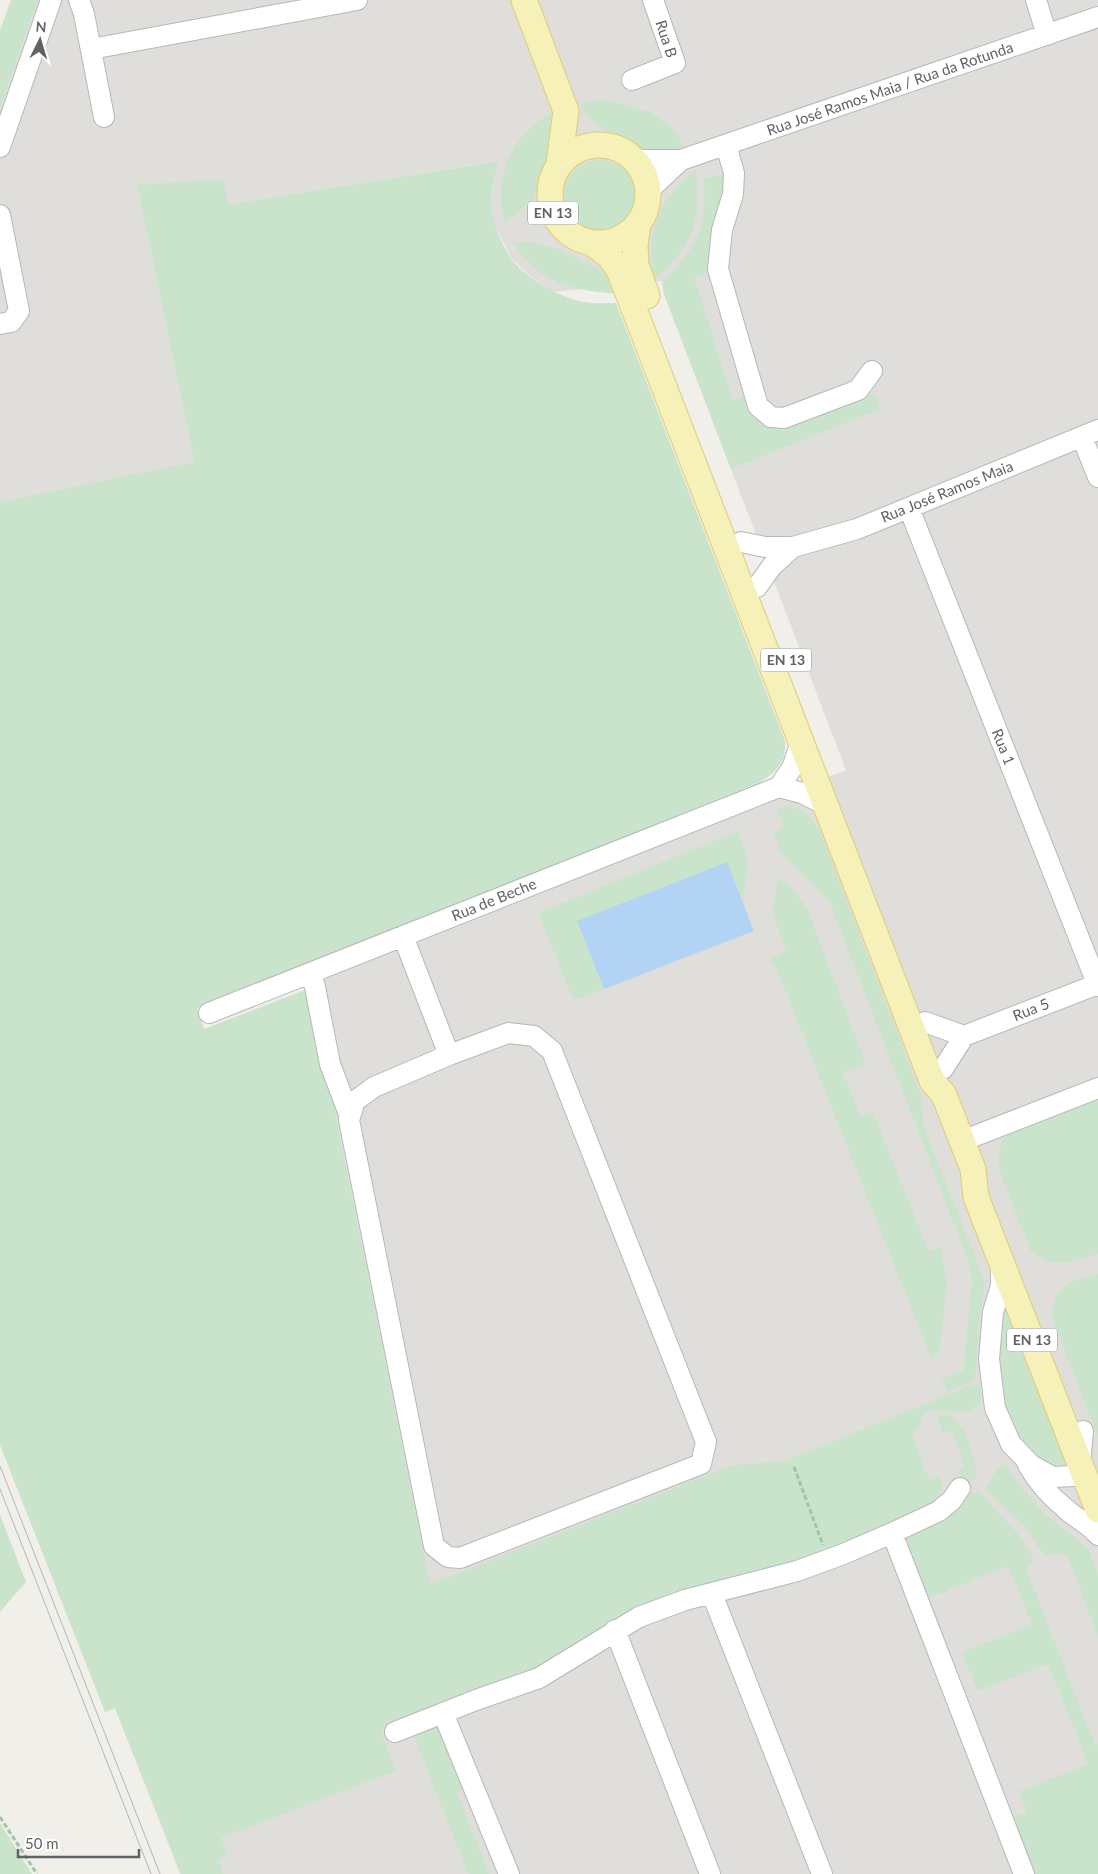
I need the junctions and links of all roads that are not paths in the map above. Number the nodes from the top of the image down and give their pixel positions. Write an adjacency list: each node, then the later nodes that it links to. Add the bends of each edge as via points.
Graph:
1 (50, 0): 15 (street)
2 (79, 0): 9 (street)
3 (357, 0): 9 (street)
4 (524, 0): 11 (main road, EN 13)
5 (653, 0): 10 (street, Rua B, via 675,63)
6 (1036, 0): 8 (street)
7 (1098, 17): 8 (street, Rua José Ramos Maia / Rua da Rotunda)
8 (1047, 35): 14 (street, Rua José Ramos Maia / Rua da Rotunda)
9 (91, 49): 12 (street)
10 (632, 80)
11 (566, 111): 13 (main road, EN 13); 18 (main road, EN 13)
12 (104, 117)
13 (605, 145): 16 (main road, EN 13); 18 (main road, via 588,145 572,152)
14 (726, 145): 17 (street, Rua José Ramos Maia / Rua da Rotunda); 24 (street, via 734,173 733,194 722,230 718,269 758,406 772,417 784,418 858,390)
15 (0, 147)
16 (635, 160): 17 (street, Rua José Ramos Maia / Rua da Rotunda); 19 (main road, via 644,174)
17 (681, 160): 19 (street, Rua José Ramos Maia / Rua da Rotunda)
18 (559, 164): 22 (main road, EN 13, via 549,196 553,212 562,227 576,237)
19 (648, 191): 21 (main road, EN 13, via 646,208)
20 (0, 215): 23 (street, via 19,311 11,322)
21 (638, 223): 22 (main road, EN 13, via 618,239); 29 (main road, EN 13, via 636,265)
22 (592, 242): 25 (main road, EN 13, via 609,256 619,270)
23 (0, 324)
24 (872, 371)
25 (678, 423): 29 (main road, via 728,530); 32 (main road, EN 13)
26 (1090, 434): 27 (street); 28 (street, Rua José Ramos Maia)
27 (1098, 477)
28 (908, 508): 30 (street, Rua José Ramos Maia, via 857,529); 37 (street, Rua 1)
29 (741, 542): 30 (street, Rua José Ramos Maia, via 765,547); 31 (main road, EN 13)
30 (793, 547): 31 (street, Rua José Ramos Maia, via 772,566)
31 (757, 587): 39 (main road, EN 13)
32 (801, 742): 33 (street, via 792,768); 34 (main road, EN 13)
33 (779, 786): 34 (street); 35 (street, Rua de Beche)
34 (824, 804): 44 (main road, EN 13, via 932,1080)
35 (403, 936): 36 (street, Rua de Beche); 41 (street)
36 (310, 973): 38 (street, Rua de Beche); 45 (street, via 330,1064)
37 (1098, 985): 40 (street, Rua 5)
38 (209, 1013)
39 (925, 1022): 40 (street); 42 (main road, EN 13)
40 (964, 1036): 42 (street)
41 (449, 1055): 45 (street, via 374,1087 355,1101); 45 (street, via 508,1033 534,1036 552,1051 706,1442 701,1464 460,1558 448,1557 434,1546)
42 (944, 1069): 44 (main road, EN 13)
43 (1098, 1088): 46 (street)
44 (944, 1095): 46 (main road, EN 13)
45 (350, 1116)
46 (962, 1141): 47 (main road, EN 13)
47 (973, 1169): 48 (main road, EN 13, via 976,1197); 50 (main road, EN 13, via 992,1190 1083,1432)
48 (1001, 1261): 49 (street, via 1001,1286 993,1312 989,1359 995,1408 1012,1444); 50 (main road, EN 13)
49 (1024, 1459): 50 (street, via 1053,1477 1072,1476); 54 (street, via 1037,1482)
50 (1089, 1467): 52 (main road, EN 13)
51 (960, 1488): 53 (street, via 939,1512)
52 (1098, 1510)
53 (892, 1533): 55 (street, via 797,1571); 62 (street)
54 (1098, 1535)
55 (712, 1594): 56 (street, via 664,1607); 61 (street)
56 (615, 1630): 57 (street, via 539,1678); 60 (street)
57 (443, 1713): 58 (street); 59 (street)
58 (395, 1732)
59 (509, 1874)
60 (710, 1874)
61 (822, 1874)
62 (1024, 1874)

